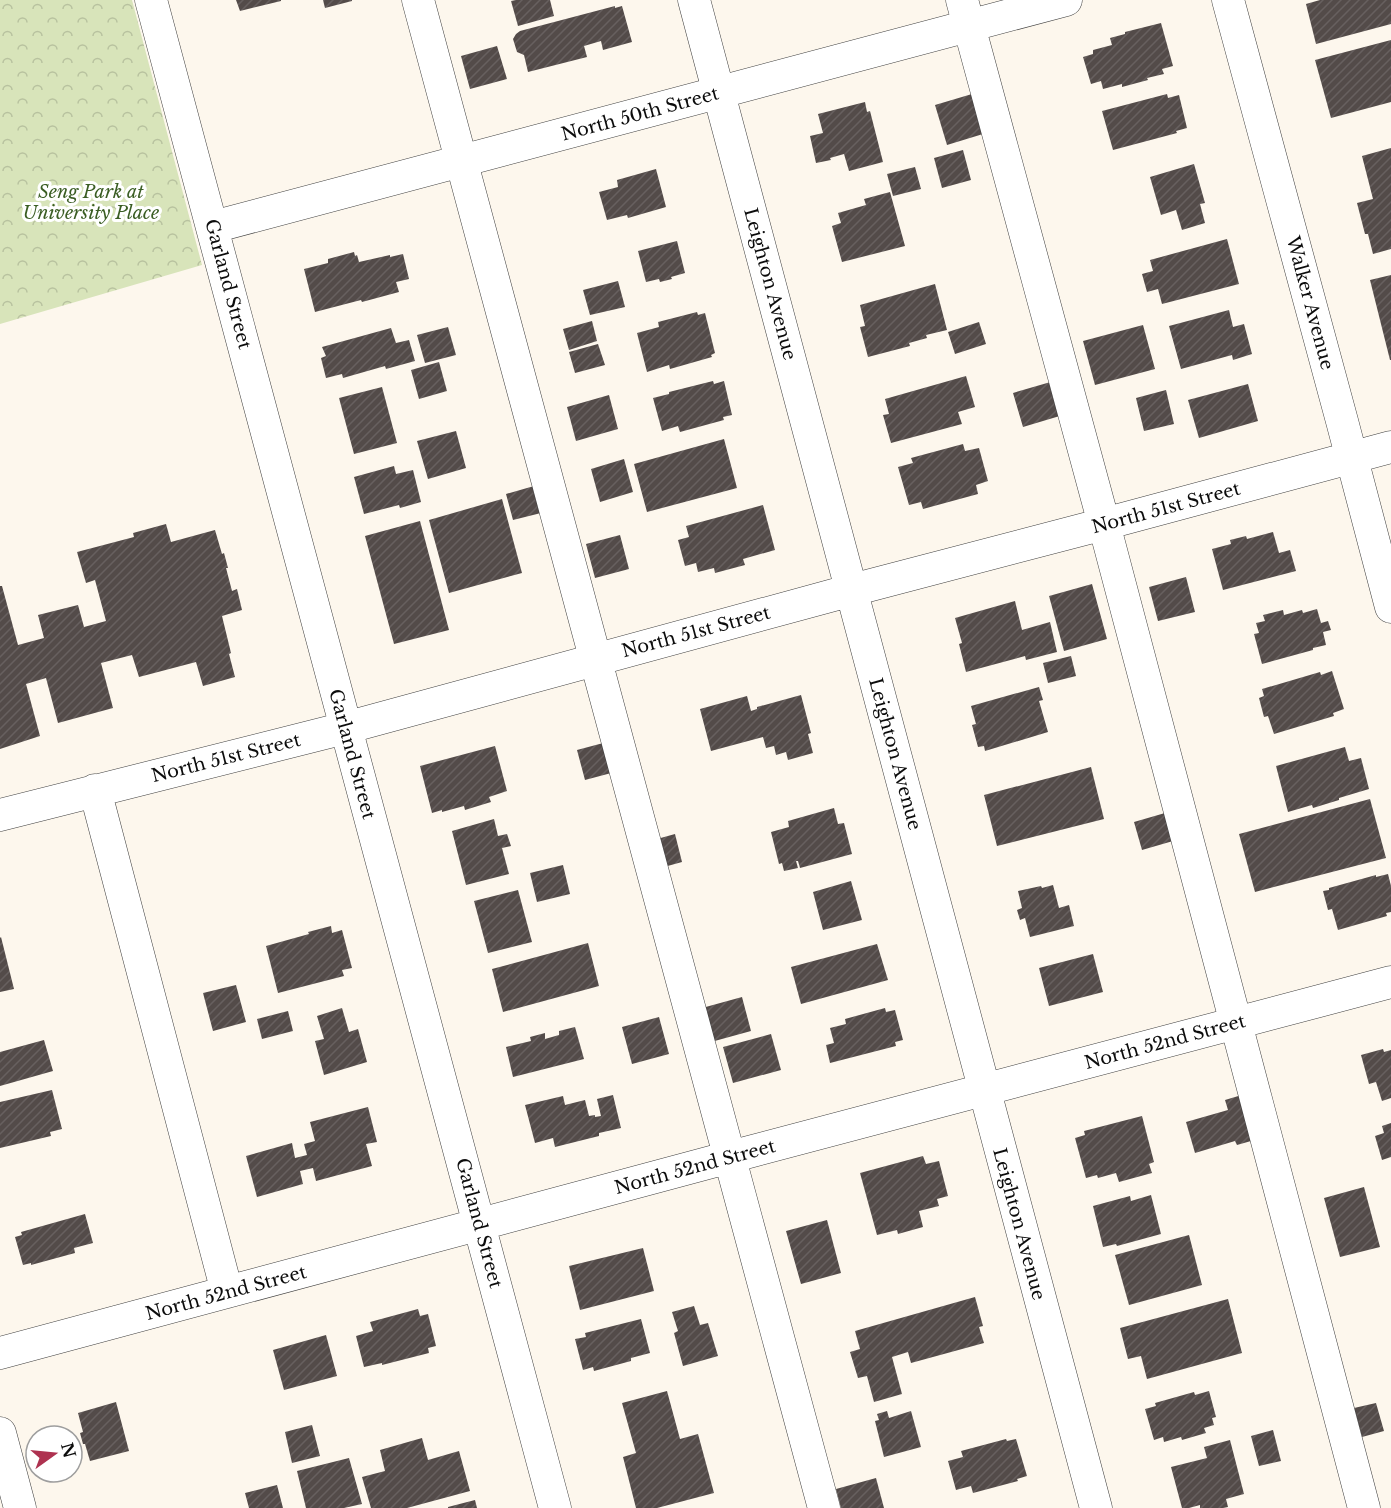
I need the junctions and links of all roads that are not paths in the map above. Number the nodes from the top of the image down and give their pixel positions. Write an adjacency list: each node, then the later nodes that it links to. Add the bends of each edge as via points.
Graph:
1 (151, 0): 9 (street, Garland Street)
2 (418, 0): 8 (street)
3 (694, 0): 7 (street, Leighton Avenue)
4 (1066, 0): 6 (street, North 50th Street)
5 (1228, 0): 11 (street, Walker Avenue)
6 (965, 13): 7 (street, North 50th Street); 12 (street)
7 (719, 93): 8 (street, North 50th Street); 13 (street, Leighton Avenue)
8 (462, 161): 9 (street, North 50th Street); 15 (street)
9 (213, 227): 16 (street, Garland Street)
10 (1391, 447): 11 (street, North 51st Street)
11 (1351, 458): 12 (street, North 51st Street); 14 (street, Walker Avenue)
12 (1104, 524): 13 (street, North 51st Street); 20 (street)
13 (852, 590): 15 (street, North 51st Street); 21 (street, Leighton Avenue)
14 (1391, 607)
15 (595, 660): 16 (street, North 51st Street); 22 (street)
16 (345, 728): 17 (street, North 51st Street); 23 (street, Garland Street)
17 (95, 790): 18 (street, North 51st Street); 24 (street)
18 (0, 814)
19 (1391, 982): 20 (street, North 52nd Street)
20 (1236, 1023): 21 (street, North 52nd Street); 31 (street)
21 (984, 1090): 22 (street, North 52nd Street); 30 (street, Leighton Avenue)
22 (730, 1157): 23 (street, North 52nd Street); 29 (street)
23 (479, 1225): 24 (street, North 52nd Street); 28 (street, Garland Street)
24 (227, 1292): 25 (street, North 52nd Street)
25 (0, 1353)
26 (0, 1433): 27 (street)
27 (20, 1508)
28 (555, 1508)
29 (824, 1508)
30 (1096, 1508)
31 (1364, 1508)

